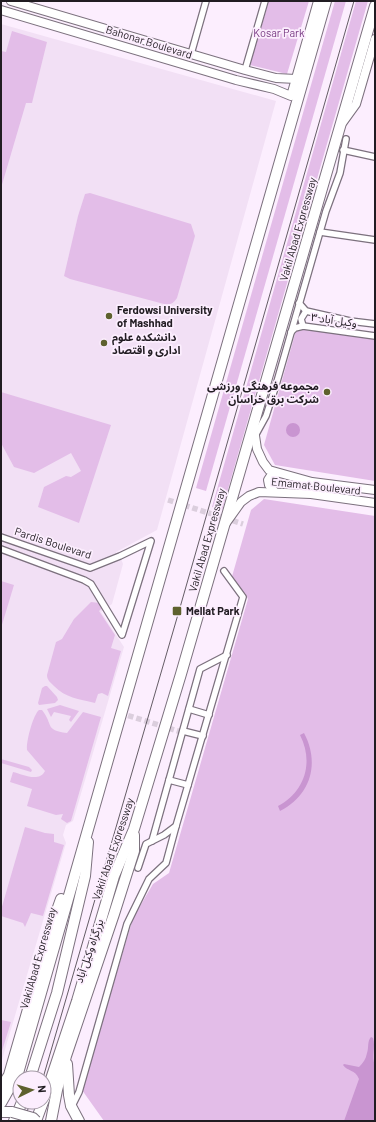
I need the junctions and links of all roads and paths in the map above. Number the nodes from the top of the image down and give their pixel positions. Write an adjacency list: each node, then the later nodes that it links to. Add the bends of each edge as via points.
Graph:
1 (11, 1): 10 (street, Bahonar Boulevard)
2 (206, 1): 12 (street)
3 (265, 1): 14 (street)
4 (318, 1): 11 (street)
5 (326, 1): 9 (highway, Vakil Abad Expressway)
6 (375, 6): 18 (highway, Vakil Abad Expressway)
7 (1, 10): 13 (street, Bahonar Boulevard)
8 (375, 39): 18 (street, via 356,104)
9 (315, 40): 11 (highway); 47 (highway, Vakil Abad Expressway)
10 (159, 45): 12 (street, Bahonar Boulevard); 13 (street)
11 (305, 46): 16 (street)
12 (191, 54): 14 (street, Bahonar Boulevard)
13 (155, 56): 17 (street, Bahonar Boulevard)
14 (245, 70): 15 (street, Bahonar Boulevard)
15 (276, 78): 16 (street, Bahonar Boulevard); 17 (street)
16 (296, 79): 17 (street, Bahonar Boulevard, via 291,96)
17 (274, 89)
18 (341, 124): 30 (highway, Vakil Abad Expressway)
19 (346, 139): 20 (street)
20 (344, 150): 21 (street); 22 (street, via 340,173)
21 (375, 157)
22 (320, 232): 23 (street); 24 (street)
23 (374, 240)
24 (299, 303): 25 (street); 28 (street)
25 (306, 311): 26 (street); 27 (street, via 301,320)
26 (375, 324)
27 (303, 326): 28 (street, ۳ وکیل آباد); 29 (street, ۳ وکیل آباد)
28 (291, 332): 31 (street, via 266,416)
29 (375, 336)
30 (254, 423): 31 (street, Emamat Boulevard); 36 (highway, Vakil Abad Expressway)
31 (254, 436): 32 (street, Emamat Boulevard, via 263,462 269,470)
32 (277, 473): 33 (street, Emamat Boulevard, via 312,482); 34 (street, via 272,474 268,480)
33 (375, 490)
34 (274, 491): 35 (street, Emamat Boulevard); 36 (street, Emamat Boulevard, via 249,496 241,502)
35 (375, 503)
36 (224, 527): 49 (highway, Vakil Abad Expressway)
37 (1, 537): 38 (street, Pardis Boulevard, via 90,568 151,541 122,635 91,584)
38 (1, 549)
39 (224, 571): 40 (street, via 244,597)
40 (227, 655): 41 (street, via 200,669); 42 (street)
41 (189, 709): 42 (street); 43 (street)
42 (209, 715): 44 (street)
43 (183, 731): 44 (street); 45 (street)
44 (203, 736): 46 (street)
45 (169, 780): 46 (street); 50 (street)
46 (188, 785): 48 (street)
47 (91, 816): 53 (highway, Vakil Abad Expressway, via 85,876 57,993); 55 (highway, via 55,916 9,1075); 56 (highway, VakilAbad Expressway, via 18,1073)
48 (176, 826): 50 (street); 57 (street, via 166,863 149,879 127,924 79,1092)
49 (134, 829): 52 (highway, بزرگراه وکیل آباد, via 134,851); 54 (highway, Vakil Abad Expressway, via 114,876)
50 (152, 841): 51 (street, via 146,844)
51 (138, 868)
52 (66, 1056): 57 (highway); 62 (highway)
53 (33, 1070)
54 (52, 1075)
55 (1, 1088)
56 (1, 1103)
57 (71, 1106): 63 (highway)
58 (40, 1110): 61 (highway, Vakil Abad Expressway)
59 (1, 1112): 60 (highway)
60 (13, 1116): 61 (highway, bridge, via 33,1118)
61 (36, 1121)
62 (52, 1121)
63 (79, 1121)

